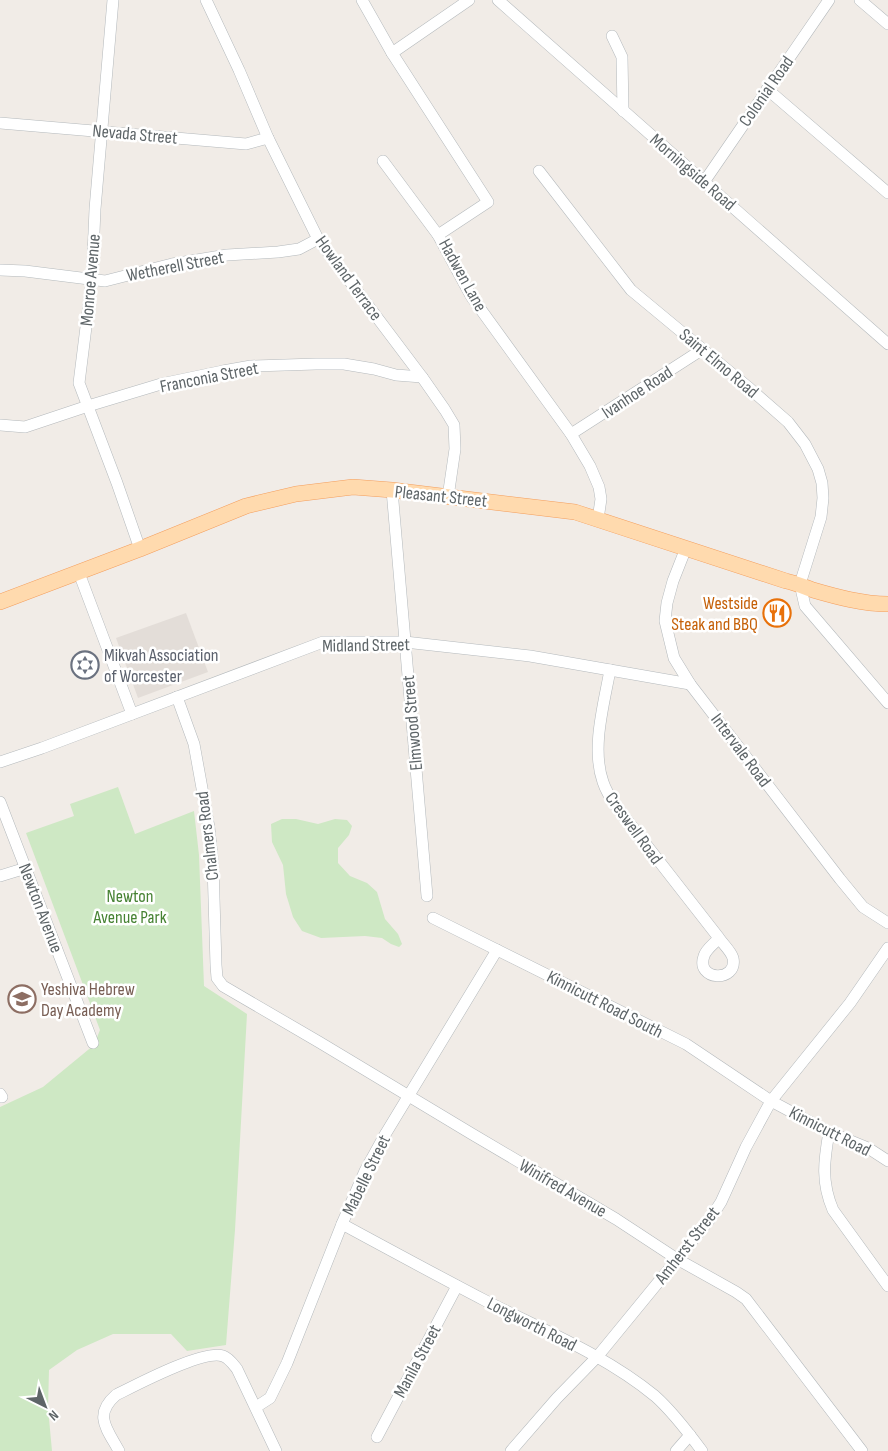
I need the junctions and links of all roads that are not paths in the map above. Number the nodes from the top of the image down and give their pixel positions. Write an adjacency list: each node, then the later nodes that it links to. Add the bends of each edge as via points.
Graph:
1 (113, 0): 14 (street, Monroe Avenue)
2 (206, 0): 15 (street, Howland Terrace)
3 (362, 0): 10 (street)
4 (469, 0): 10 (street)
5 (498, 0): 12 (street, Morningside Road)
6 (829, 0): 11 (street, Colonial Road)
7 (860, 0): 8 (street)
8 (888, 24)
9 (612, 36): 12 (street, via 622,57)
10 (392, 53): 20 (street, Hadwen Lane, via 488,202)
11 (767, 89): 18 (street, Colonial Road); 19 (street)
12 (623, 111): 18 (street, Morningside Road)
13 (0, 122): 14 (street, Nevada Street)
14 (101, 131): 15 (street, Nevada Street, via 246,144); 23 (street, Monroe Avenue)
15 (268, 138): 21 (street, Howland Terrace)
16 (383, 161): 20 (street)
17 (539, 170): 25 (street, Saint Elmo Road, via 632,290)
18 (704, 182): 24 (street, Morningside Road)
19 (888, 193)
20 (438, 235): 29 (street, Hadwen Lane, via 477,304)
21 (318, 240): 23 (street, Wetherell Street, via 298,249 227,255 172,264 105,281); 26 (street, Howland Terrace)
22 (0, 270): 23 (street, Wetherell Street)
23 (92, 279): 27 (street, Monroe Avenue, via 79,383)
24 (888, 344)
25 (703, 349): 29 (street, Ivanhoe Road); 36 (street, Saint Elmo Road, via 788,422 818,469 823,498)
26 (422, 377): 27 (street, Franconia Street, via 344,364 252,366 161,384); 31 (street, Howland Terrace, via 454,425 455,449)
27 (88, 406): 28 (street, Franconia Street, via 25,427); 34 (street, Monroe Avenue)
28 (0, 425)
29 (571, 434): 32 (street, Hadwen Lane, via 599,488)
30 (392, 490): 31 (main road, Pleasant Street); 34 (main road, Pleasant Street, via 342,488 284,496 246,506); 39 (street, Elmwood Street)
31 (448, 497): 32 (main road, Pleasant Street, via 559,509)
32 (598, 519): 33 (main road, Pleasant Street)
33 (686, 548): 36 (main road, Pleasant Street); 41 (street, Intervale Road, via 673,581 665,621 674,658)
34 (140, 549): 35 (main road, Pleasant Street)
35 (79, 573): 37 (main road, Pleasant Street); 44 (street)
36 (800, 584): 38 (main road, Pleasant Street, via 847,598); 43 (street, via 805,606)
37 (0, 602)
38 (888, 604)
39 (405, 642): 40 (street, Midland Street, via 530,656); 42 (street, Midland Street, via 323,642); 49 (street, Elmwood Street)
40 (610, 670): 41 (street, Midland Street); 52 (street, Creswell Road, via 598,747 603,782 616,806)
41 (690, 684): 51 (street, Intervale Road, via 852,895)
42 (177, 697): 44 (street, Midland Street); 55 (street, Chalmers Road, via 194,744 209,827)
43 (888, 703)
44 (132, 714): 45 (street, Midland Street)
45 (0, 762)
46 (0, 802): 47 (street, Newton Avenue)
47 (26, 868): 48 (street); 56 (street, Newton Avenue)
48 (0, 876)
49 (427, 896)
50 (433, 918): 54 (street, Kinnicutt Road South)
51 (888, 924)
52 (719, 938)
53 (888, 948): 58 (street, Amherst Street, via 850,1003)
54 (497, 950): 57 (street, Mabelle Street); 58 (street, Kinnicutt Road South, via 686,1044)
55 (217, 978): 57 (street, Winifred Avenue, via 223,986)
56 (93, 1043)
57 (408, 1096): 61 (street, Mabelle Street, via 365,1171); 62 (street, Winifred Avenue)
58 (771, 1101): 59 (street, Kinnicutt Road); 62 (street, Amherst Street, via 710,1219)
59 (829, 1132): 60 (street, Kinnicutt Road, via 868,1148); 64 (street, via 824,1179 833,1210)
60 (888, 1161)
61 (342, 1224): 63 (street, Longworth Road); 66 (street, Mabelle Street, via 270,1398)
62 (678, 1259): 65 (street, Amherst Street); 74 (street, Winifred Avenue, via 746,1299)
63 (457, 1286): 65 (street, Longworth Road); 68 (street, Manila Street)
64 (888, 1286)
65 (597, 1357): 67 (street, Longworth Road, via 656,1397); 71 (street, Amherst Street)
66 (256, 1407): 69 (street, via 230,1361 222,1355 205,1356 116,1394 108,1401 102,1416); 70 (street)
67 (690, 1435): 72 (street); 73 (street, Longworth Road)
68 (377, 1437)
69 (119, 1451)
70 (276, 1451)
71 (511, 1451)
72 (676, 1451)
73 (702, 1451)
74 (862, 1451)

